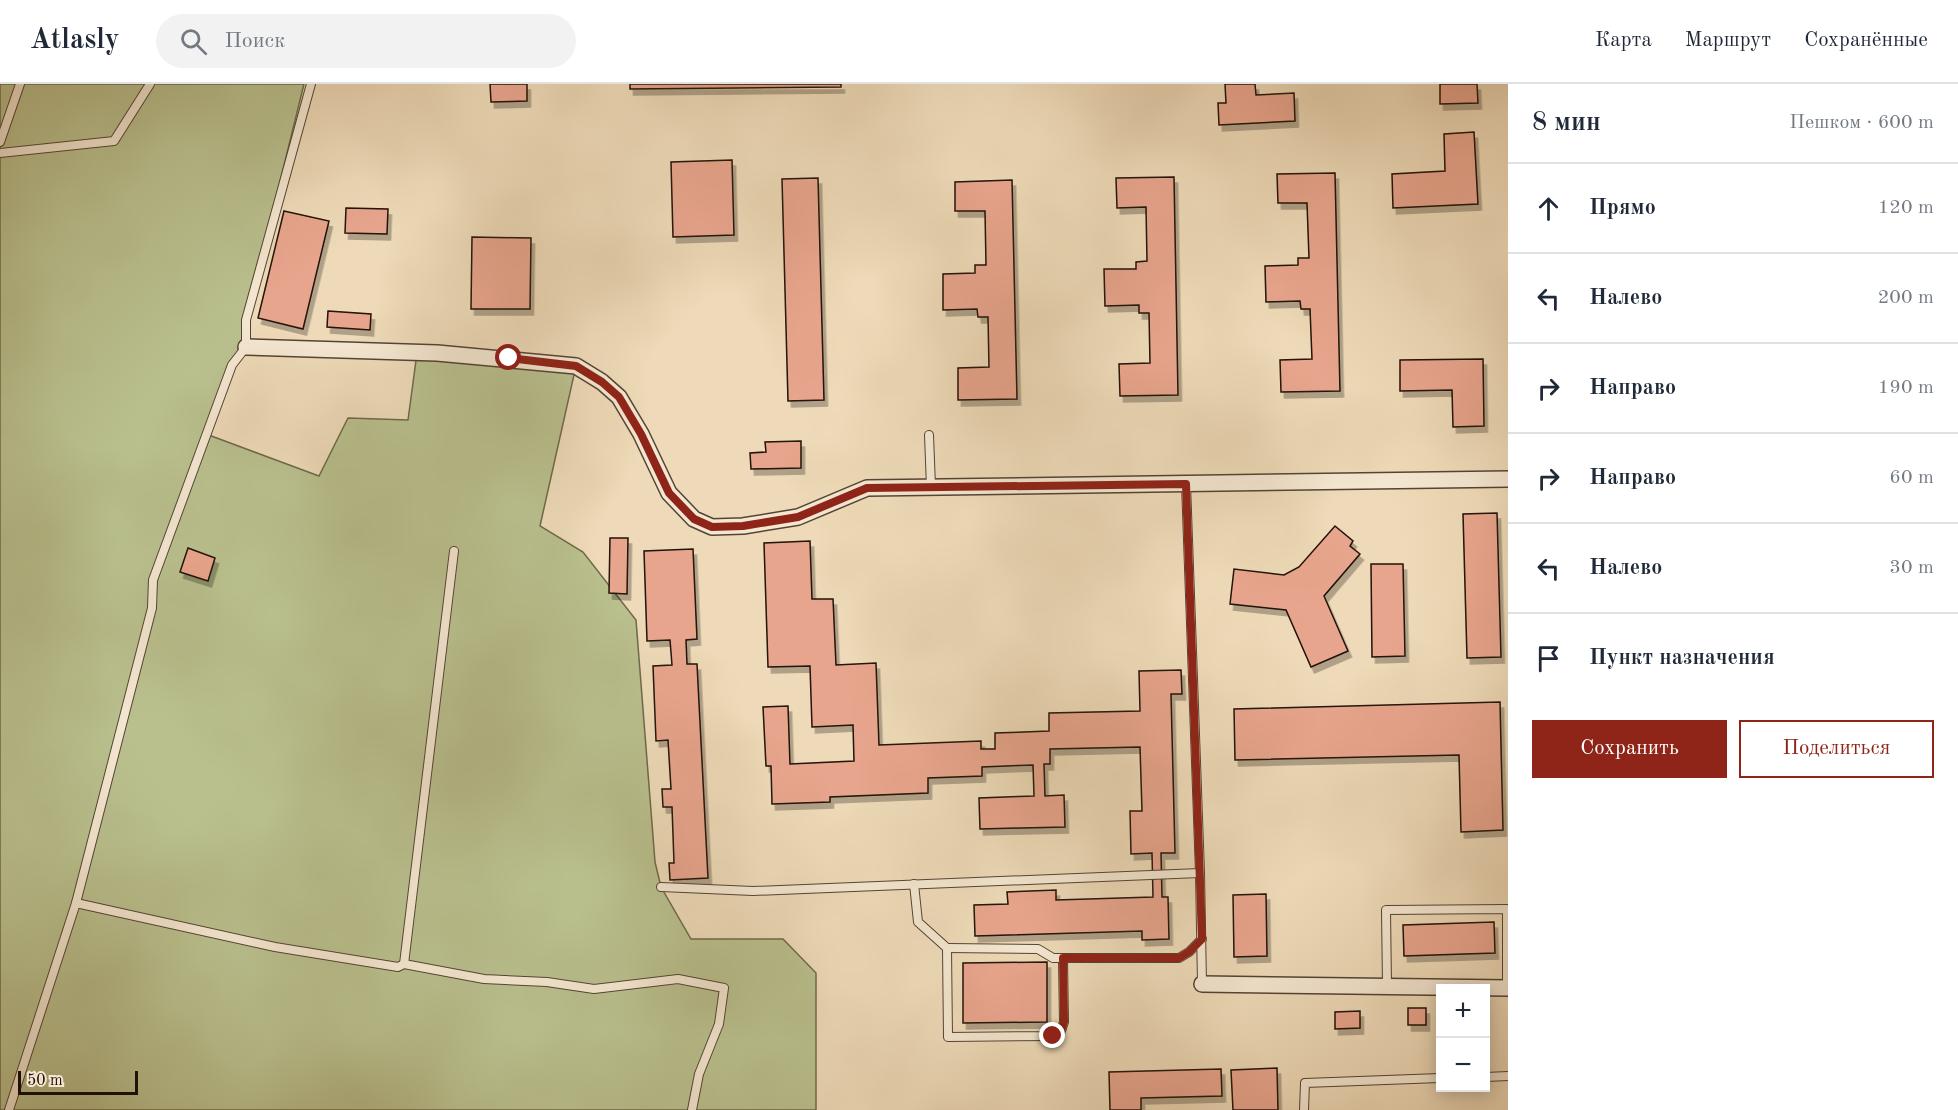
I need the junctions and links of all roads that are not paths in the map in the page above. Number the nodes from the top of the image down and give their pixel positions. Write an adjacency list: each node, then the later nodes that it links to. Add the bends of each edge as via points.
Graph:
1 (20, 84): 4 (lane)
2 (150, 84): 5 (lane, via 114,141)
3 (311, 84): 6 (lane, via 246,320)
4 (0, 142)
5 (0, 153)
6 (246, 347): 10 (street, via 437,353 576,366 619,397 669,493 694,519 712,527 798,517 867,488); 15 (lane, via 232,365 153,580 152,608)
7 (929, 435): 10 (lane)
8 (1508, 479): 9 (street)
9 (1186, 484): 10 (street); 12 (lane)
10 (931, 488)
11 (454, 551): 19 (lane)
12 (1200, 873): 13 (lane); 16 (lane)
13 (914, 885): 14 (lane, via 753,891); 17 (lane, via 918,922)
14 (661, 887)
15 (76, 903): 19 (lane, via 274,946 398,967); 26 (lane)
16 (1202, 939): 18 (lane, via 1179,958); 20 (lane)
17 (947, 948): 18 (lane, via 1038,949 1053,958); 18 (lane, via 948,1037 1053,1036 1061,1031)
18 (1063, 958)
19 (404, 964): 27 (lane, via 484,979 594,989 678,979 724,988 719,1024 699,1074)
20 (1202, 984): 21 (street)
21 (1387, 986): 22 (street); 22 (lane, via 1386,910 1507,909)
22 (1507, 988)
23 (1508, 1076): 24 (lane)
24 (1490, 1077)
25 (1436, 1078): 28 (lane, via 1305,1083)
26 (9, 1110)
27 (692, 1110)
28 (1304, 1110)

